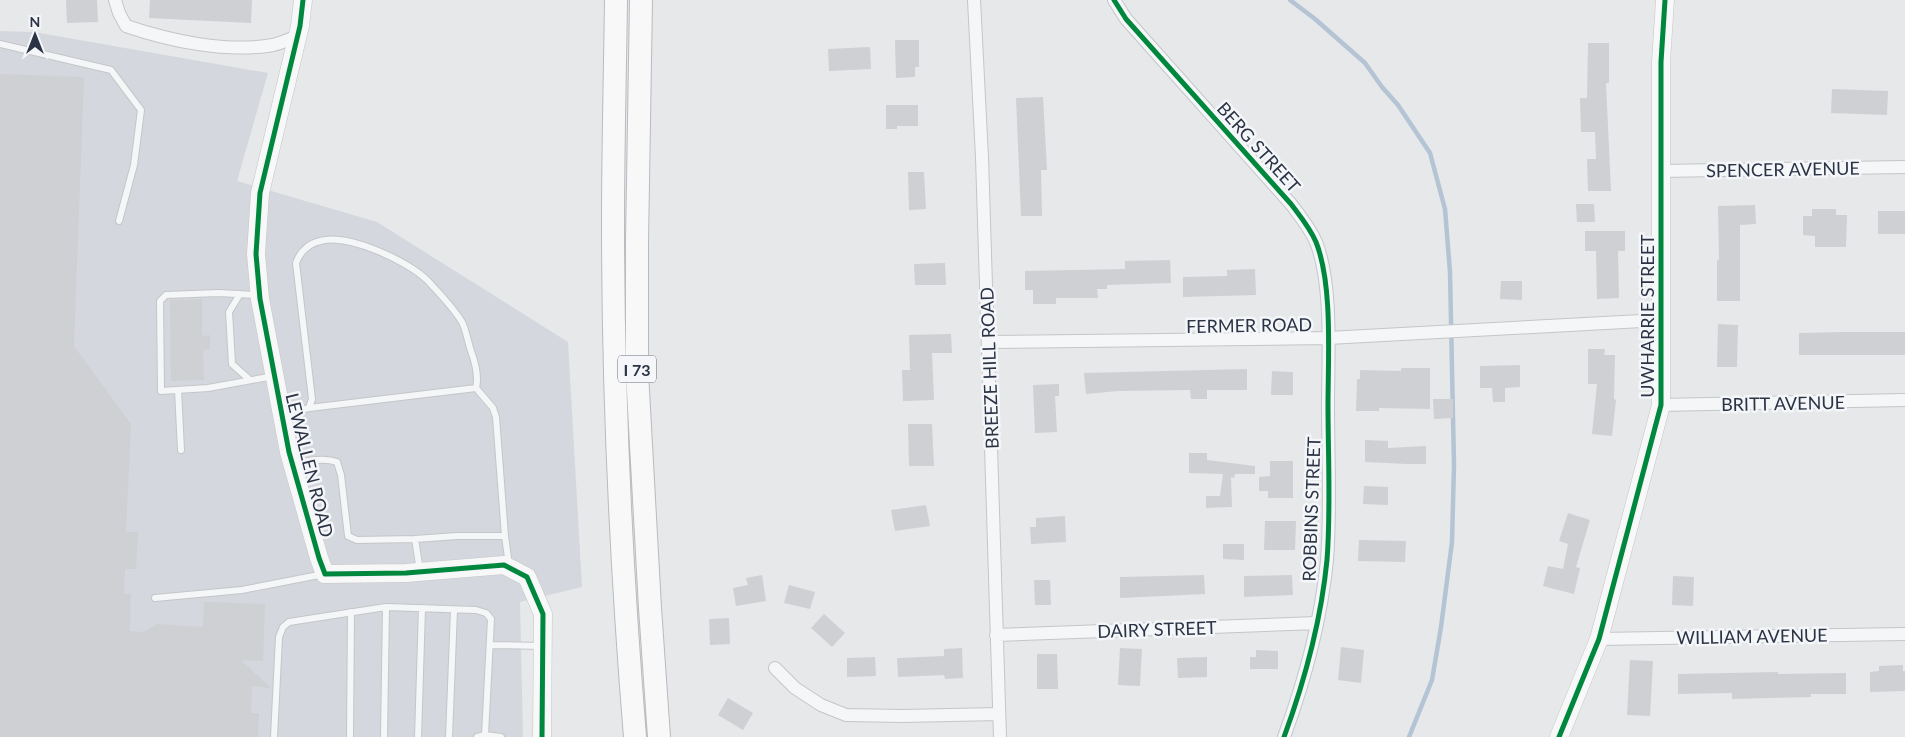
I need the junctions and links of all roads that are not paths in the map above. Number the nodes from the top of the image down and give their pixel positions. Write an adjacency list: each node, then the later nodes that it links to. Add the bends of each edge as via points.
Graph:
1 (115, 0): 8 (street, via 126,26 181,41 232,47 274,45)
2 (303, 0): 8 (street, LEWALLEN ROAD)
3 (616, 0): 55 (highway, I 73, via 613,224 617,407 624,596)
4 (641, 0): 56 (highway, I 73, via 638,372)
5 (974, 0): 17 (street, BREEZE HILL ROAD)
6 (1114, 0): 16 (street, BERG STREET, via 1126,19 1305,223 1316,242 1322,264)
7 (1665, 0): 11 (street, UWHARRIE STREET, via 1661,62)
8 (298, 36): 14 (street, LEWALLEN ROAD, via 260,193 256,254)
9 (0, 44): 12 (lane, via 112,70 141,110 134,165)
10 (1905, 167): 11 (street, SPENCER AVENUE)
11 (1661, 170): 15 (street, UWHARRIE STREET)
12 (119, 221)
13 (240, 294): 14 (lane); 19 (lane, via 229,312 232,364); 21 (lane, via 172,293 160,301 161,391)
14 (259, 295): 18 (street, LEWALLEN ROAD)
15 (1660, 320): 16 (street, FERMER ROAD); 23 (street, UWHARRIE STREET)
16 (1328, 338): 17 (street, FERMER ROAD); 38 (street, ROBBINS STREET, via 1327,560)
17 (989, 342): 40 (street, BREEZE HILL ROAD)
18 (274, 376): 19 (lane); 25 (street, LEWALLEN ROAD)
19 (250, 380): 21 (lane)
20 (476, 388): 24 (lane); 24 (lane, via 475,363 462,322 426,279 375,249 342,241 320,240 306,248 296,263 312,399); 28 (lane, via 493,408 496,417)
21 (178, 390): 26 (lane)
22 (1905, 400): 23 (street, BRITT AVENUE)
23 (1661, 405): 41 (street, UWHARRIE STREET)
24 (309, 408): 25 (lane)
25 (282, 414): 27 (street, LEWALLEN ROAD)
26 (182, 450)
27 (292, 464): 29 (lane, via 337,462 348,536 357,540); 32 (street, LEWALLEN ROAD)
28 (505, 536): 29 (lane); 30 (lane)
29 (415, 539): 31 (lane)
30 (509, 568): 31 (street, via 504,565); 43 (street, via 527,577 535,595 543,614)
31 (420, 572): 32 (street)
32 (325, 574): 33 (lane, via 242,590)
33 (155, 598)
34 (386, 607): 35 (lane); 37 (lane); 49 (lane)
35 (422, 608): 36 (lane); 50 (lane)
36 (454, 610): 42 (lane, via 486,613 492,619); 51 (lane)
37 (351, 612): 47 (lane, via 289,622 283,627); 48 (lane)
38 (1317, 623): 40 (street, DAIRY STREET); 58 (street, ROBBINS STREET, via 1298,700)
39 (1905, 634): 41 (street, WILLIAM AVENUE)
40 (996, 635): 45 (street, BREEZE HILL ROAD)
41 (1599, 639): 59 (street, UWHARRIE STREET)
42 (491, 645): 43 (lane); 46 (lane)
43 (543, 646): 54 (street)
44 (775, 668): 45 (street, via 795,688 821,705 846,715)
45 (999, 714): 57 (street, BREEZE HILL ROAD)
46 (485, 735): 52 (lane); 53 (lane)
47 (274, 737)
48 (350, 737)
49 (384, 737)
50 (418, 737)
51 (450, 737)
52 (477, 737)
53 (501, 737)
54 (542, 737)
55 (635, 737)
56 (659, 737)
57 (1000, 737)
58 (1284, 737)
59 (1559, 737)

